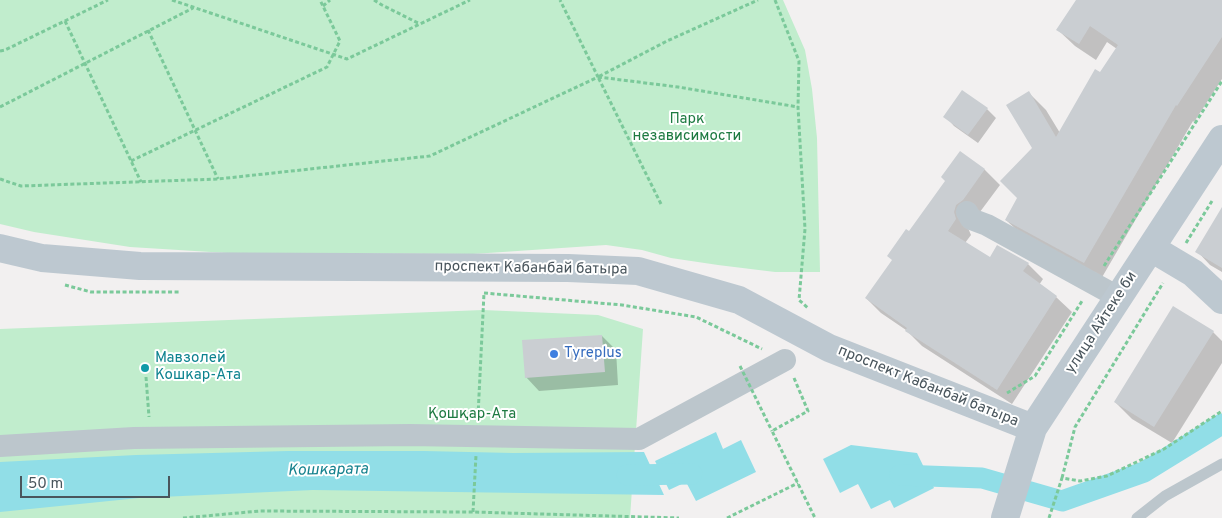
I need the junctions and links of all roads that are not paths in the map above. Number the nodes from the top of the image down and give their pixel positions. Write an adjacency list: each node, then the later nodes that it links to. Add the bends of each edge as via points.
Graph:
1 (1222, 139): 4 (street, улица Айтеке би)
2 (967, 212): 5 (street, via 971,219)
3 (0, 248): 8 (street, проспект Кабанбай батыра, via 42,258 140,266 558,268 638,272 739,300 829,348)
4 (1151, 248): 5 (street, улица Айтеке би); 6 (street, via 1193,273)
5 (1118, 297): 8 (street, улица Айтеке би)
6 (1222, 300)
7 (786, 360): 9 (street, via 639,439 410,435 151,438)
8 (1030, 437): 11 (street, улица Айтеке би)
9 (0, 446)
10 (1222, 464): 12 (lane, via 1165,496)
11 (1005, 518)
12 (1137, 518)

